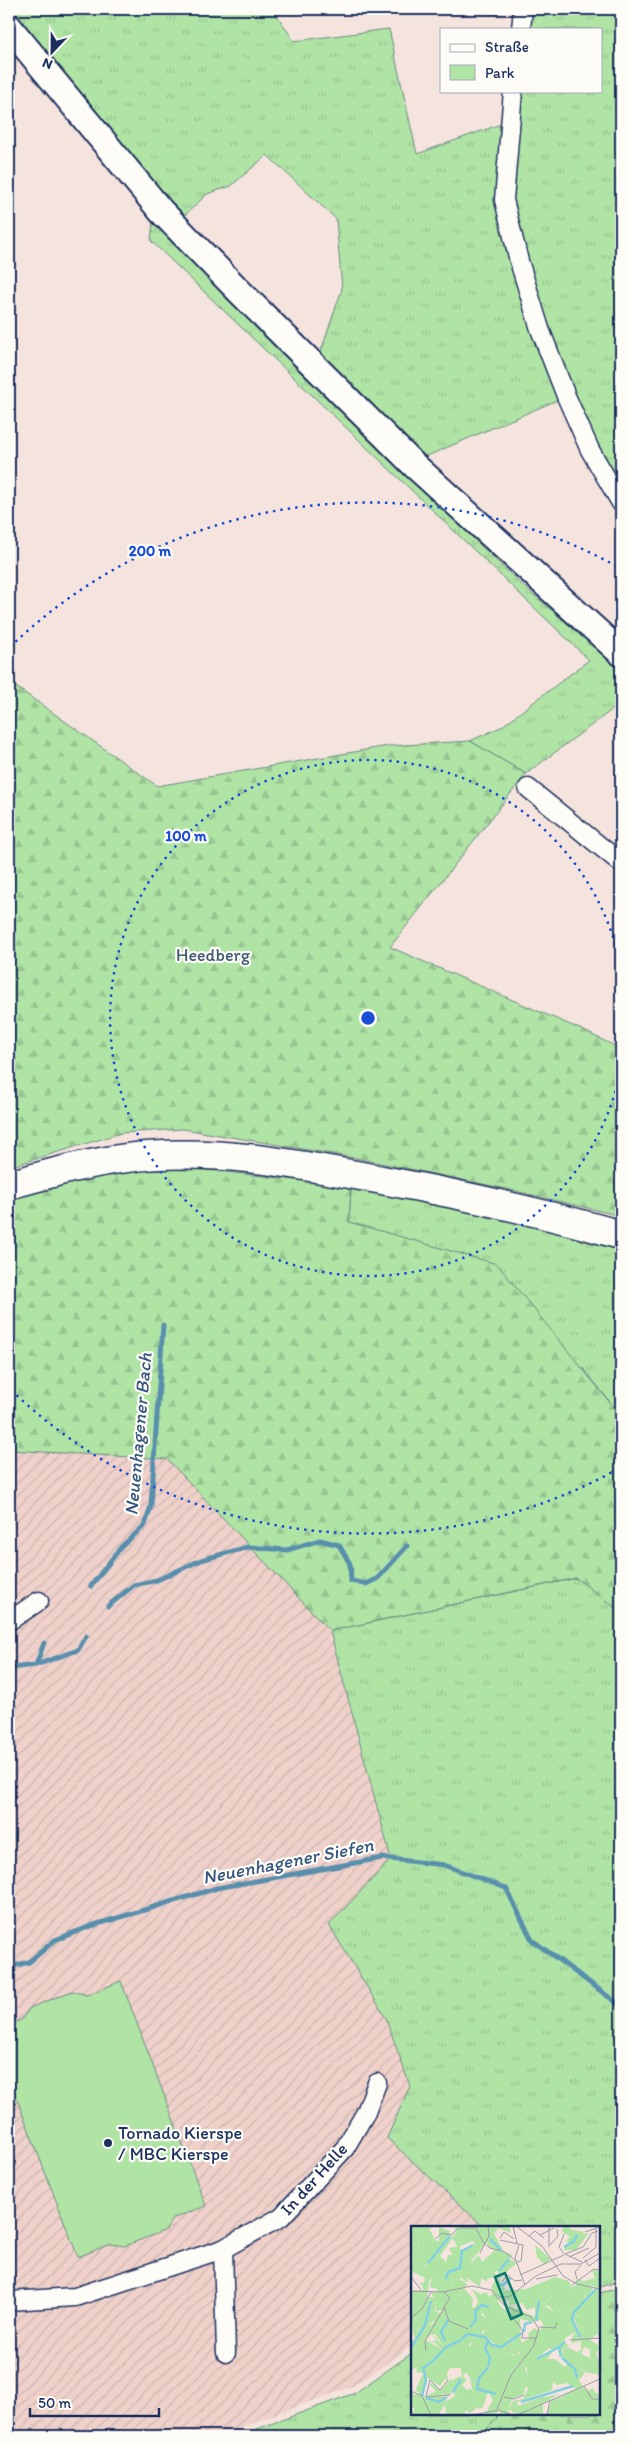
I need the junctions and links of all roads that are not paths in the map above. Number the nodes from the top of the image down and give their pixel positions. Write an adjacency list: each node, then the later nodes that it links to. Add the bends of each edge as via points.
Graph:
1 (523, 9): 3 (street)
2 (9, 27): 6 (street, via 161,211 414,465)
3 (521, 28)
4 (513, 92): 5 (street, via 504,200 519,260 540,329 566,396 590,450)
5 (621, 503)
6 (621, 652)
7 (528, 788): 8 (street)
8 (621, 863)
9 (9, 1185): 10 (main road, via 73,1167 128,1158 179,1155 245,1158 321,1168 503,1203)
10 (621, 1235)
11 (38, 1601): 12 (street)
12 (9, 1621)
13 (377, 2083): 14 (street, In der Helle, via 346,2148 333,2162 281,2217)
14 (223, 2248): 15 (street, In der Helle, via 75,2297); 16 (street)
15 (9, 2301)
16 (226, 2353)

